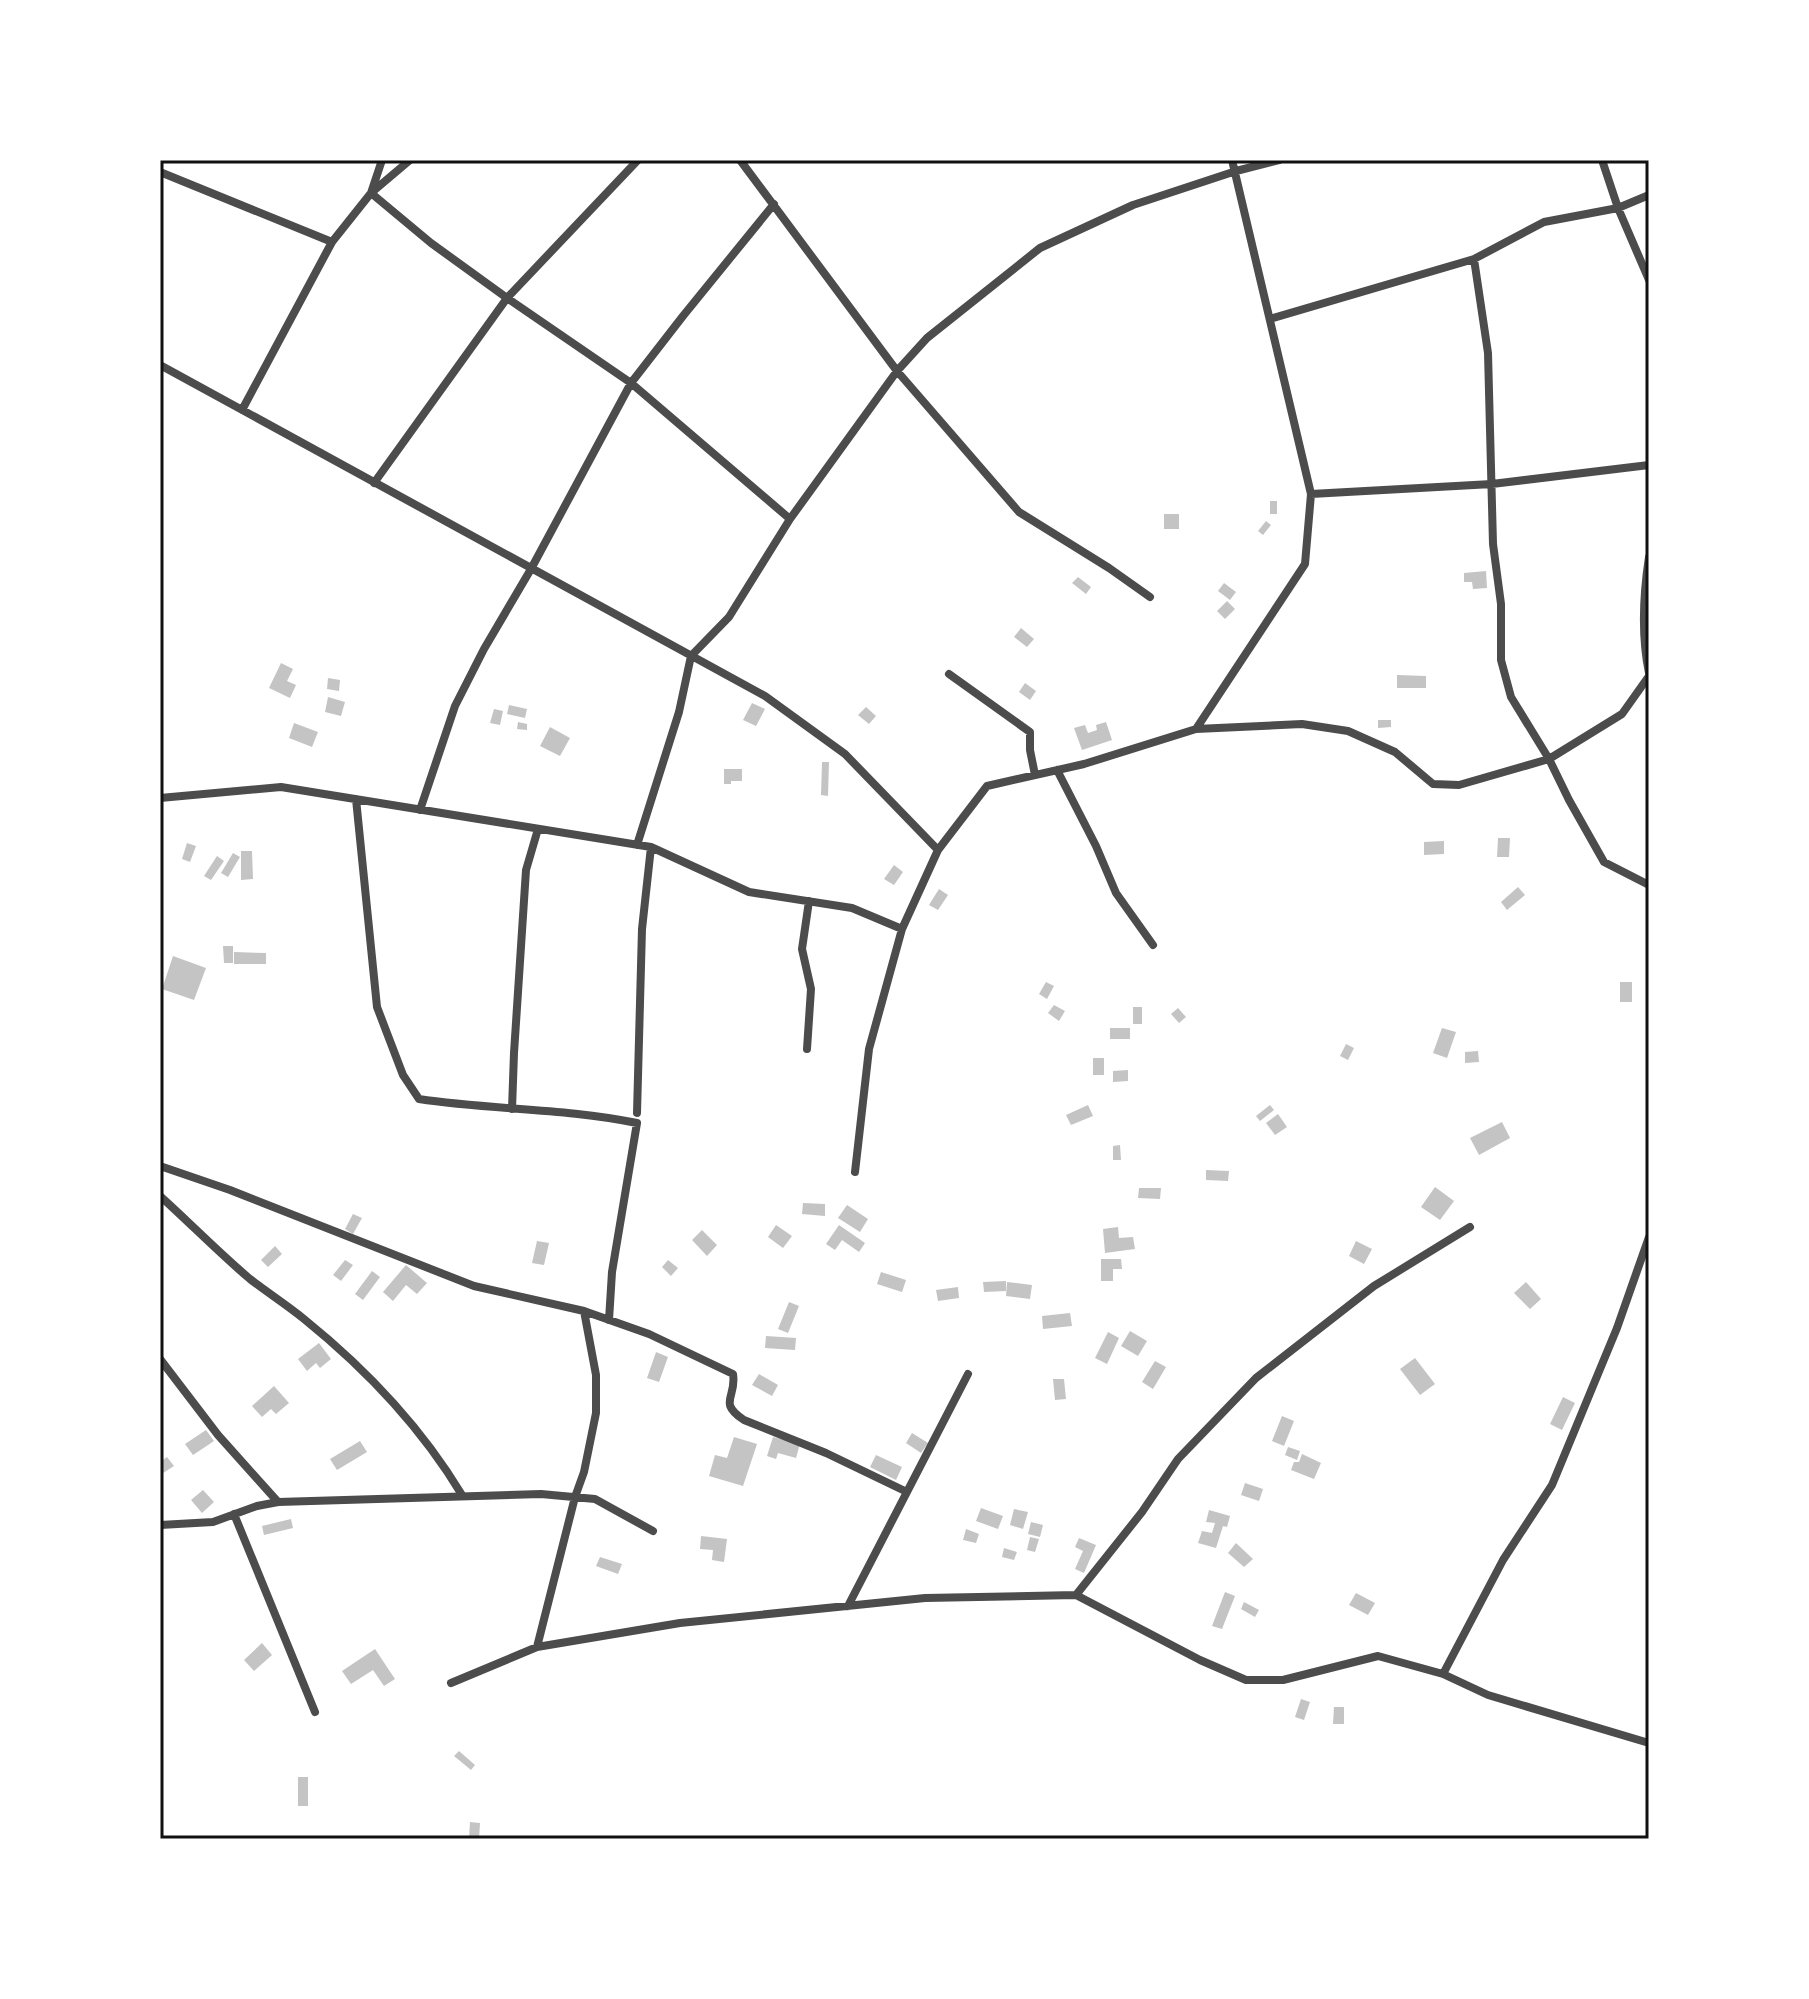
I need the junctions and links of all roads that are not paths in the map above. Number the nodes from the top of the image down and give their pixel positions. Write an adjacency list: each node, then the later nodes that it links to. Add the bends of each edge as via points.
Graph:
1 (382, 160): 10 (street)
2 (410, 160): 10 (street)
3 (638, 160): 17 (street)
4 (740, 160): 12 (street)
5 (1232, 160): 8 (street)
6 (1279, 160): 8 (street)
7 (1602, 160): 13 (street)
8 (1236, 171): 18 (street); 20 (street, via 1133,205 1040,248 927,338)
9 (160, 172): 14 (street)
10 (371, 193): 14 (street); 17 (street)
11 (1649, 195): 13 (street)
12 (774, 204): 20 (street); 21 (street)
13 (1618, 208): 15 (street, via 1544,222); 16 (street)
14 (332, 242): 22 (street)
15 (1474, 259): 18 (street); 25 (street, via 1488,353)
16 (1649, 280)
17 (507, 298): 21 (street); 24 (street)
18 (1270, 319): 26 (street)
19 (160, 365): 22 (street)
20 (897, 371): 27 (street); 30 (street, via 1019,512)
21 (631, 383): 27 (street); 29 (street)
22 (242, 410): 24 (street)
23 (1649, 465): 25 (street)
24 (374, 483): 29 (street)
25 (1492, 484): 26 (street); 35 (street, via 1501,660 1511,697)
26 (1311, 494): 34 (street, via 1305,564)
27 (790, 519): 31 (street, via 729,617)
28 (1649, 557): 33 (street, via 1643,591)
29 (531, 569): 31 (street); 40 (street, via 455,706)
30 (1150, 597)
31 (691, 656): 42 (street); 44 (street, via 765,696 845,754)
32 (949, 674): 37 (street, via 1030,732)
33 (1649, 674): 35 (street, via 1622,714)
34 (1196, 729): 35 (street, via 1302,724 1348,731 1395,752 1433,784 1459,785); 36 (street)
35 (1549, 759): 45 (street, via 1604,862)
36 (1057, 770): 37 (street); 48 (street, via 1116,893)
37 (1035, 775): 44 (street, via 987,786)
38 (160, 798): 39 (street, via 281,787)
39 (356, 799): 40 (street); 50 (street, via 377,1007 403,1075 419,1099)
40 (420, 810): 41 (street)
41 (538, 829): 42 (street); 50 (street, via 526,870)
42 (637, 845): 43 (street)
43 (651, 847): 46 (street, via 749,892); 51 (street, via 642,929)
44 (938, 850): 47 (street)
45 (1649, 885)
46 (809, 901): 47 (street, via 852,908); 49 (street, via 802,949 811,989)
47 (902, 929): 53 (street, via 869,1049)
48 (1153, 945)
49 (807, 1049)
50 (512, 1109): 58 (street, via 637,1123)
51 (637, 1113)
52 (160, 1166): 57 (street, via 474,1286)
53 (855, 1172)
54 (161, 1198): 62 (street, via 364,1373 405,1414)
55 (1470, 1227): 68 (street, via 1374,1286 1256,1378 1178,1459)
56 (1649, 1237): 71 (street, via 1552,1485 1503,1560)
57 (584, 1311): 58 (street); 63 (street, via 596,1375 596,1413)
58 (609, 1320): 61 (street, via 733,1374 729,1405 744,1420)
59 (160, 1359): 64 (street)
60 (968, 1374): 61 (street)
61 (907, 1492): 69 (street)
62 (462, 1495): 63 (street); 64 (street)
63 (575, 1497): 67 (street, via 595,1499); 70 (street)
64 (278, 1502): 65 (street)
65 (234, 1514): 66 (street, via 213,1522); 73 (street)
66 (160, 1525)
67 (653, 1531)
68 (1076, 1595): 69 (street, via 925,1598); 71 (street, via 1246,1680 1283,1680 1378,1656)
69 (848, 1606): 70 (street, via 680,1623)
70 (537, 1647): 72 (street)
71 (1443, 1674): 74 (street, via 1488,1695)
72 (451, 1683)
73 (315, 1712)
74 (1649, 1743)

